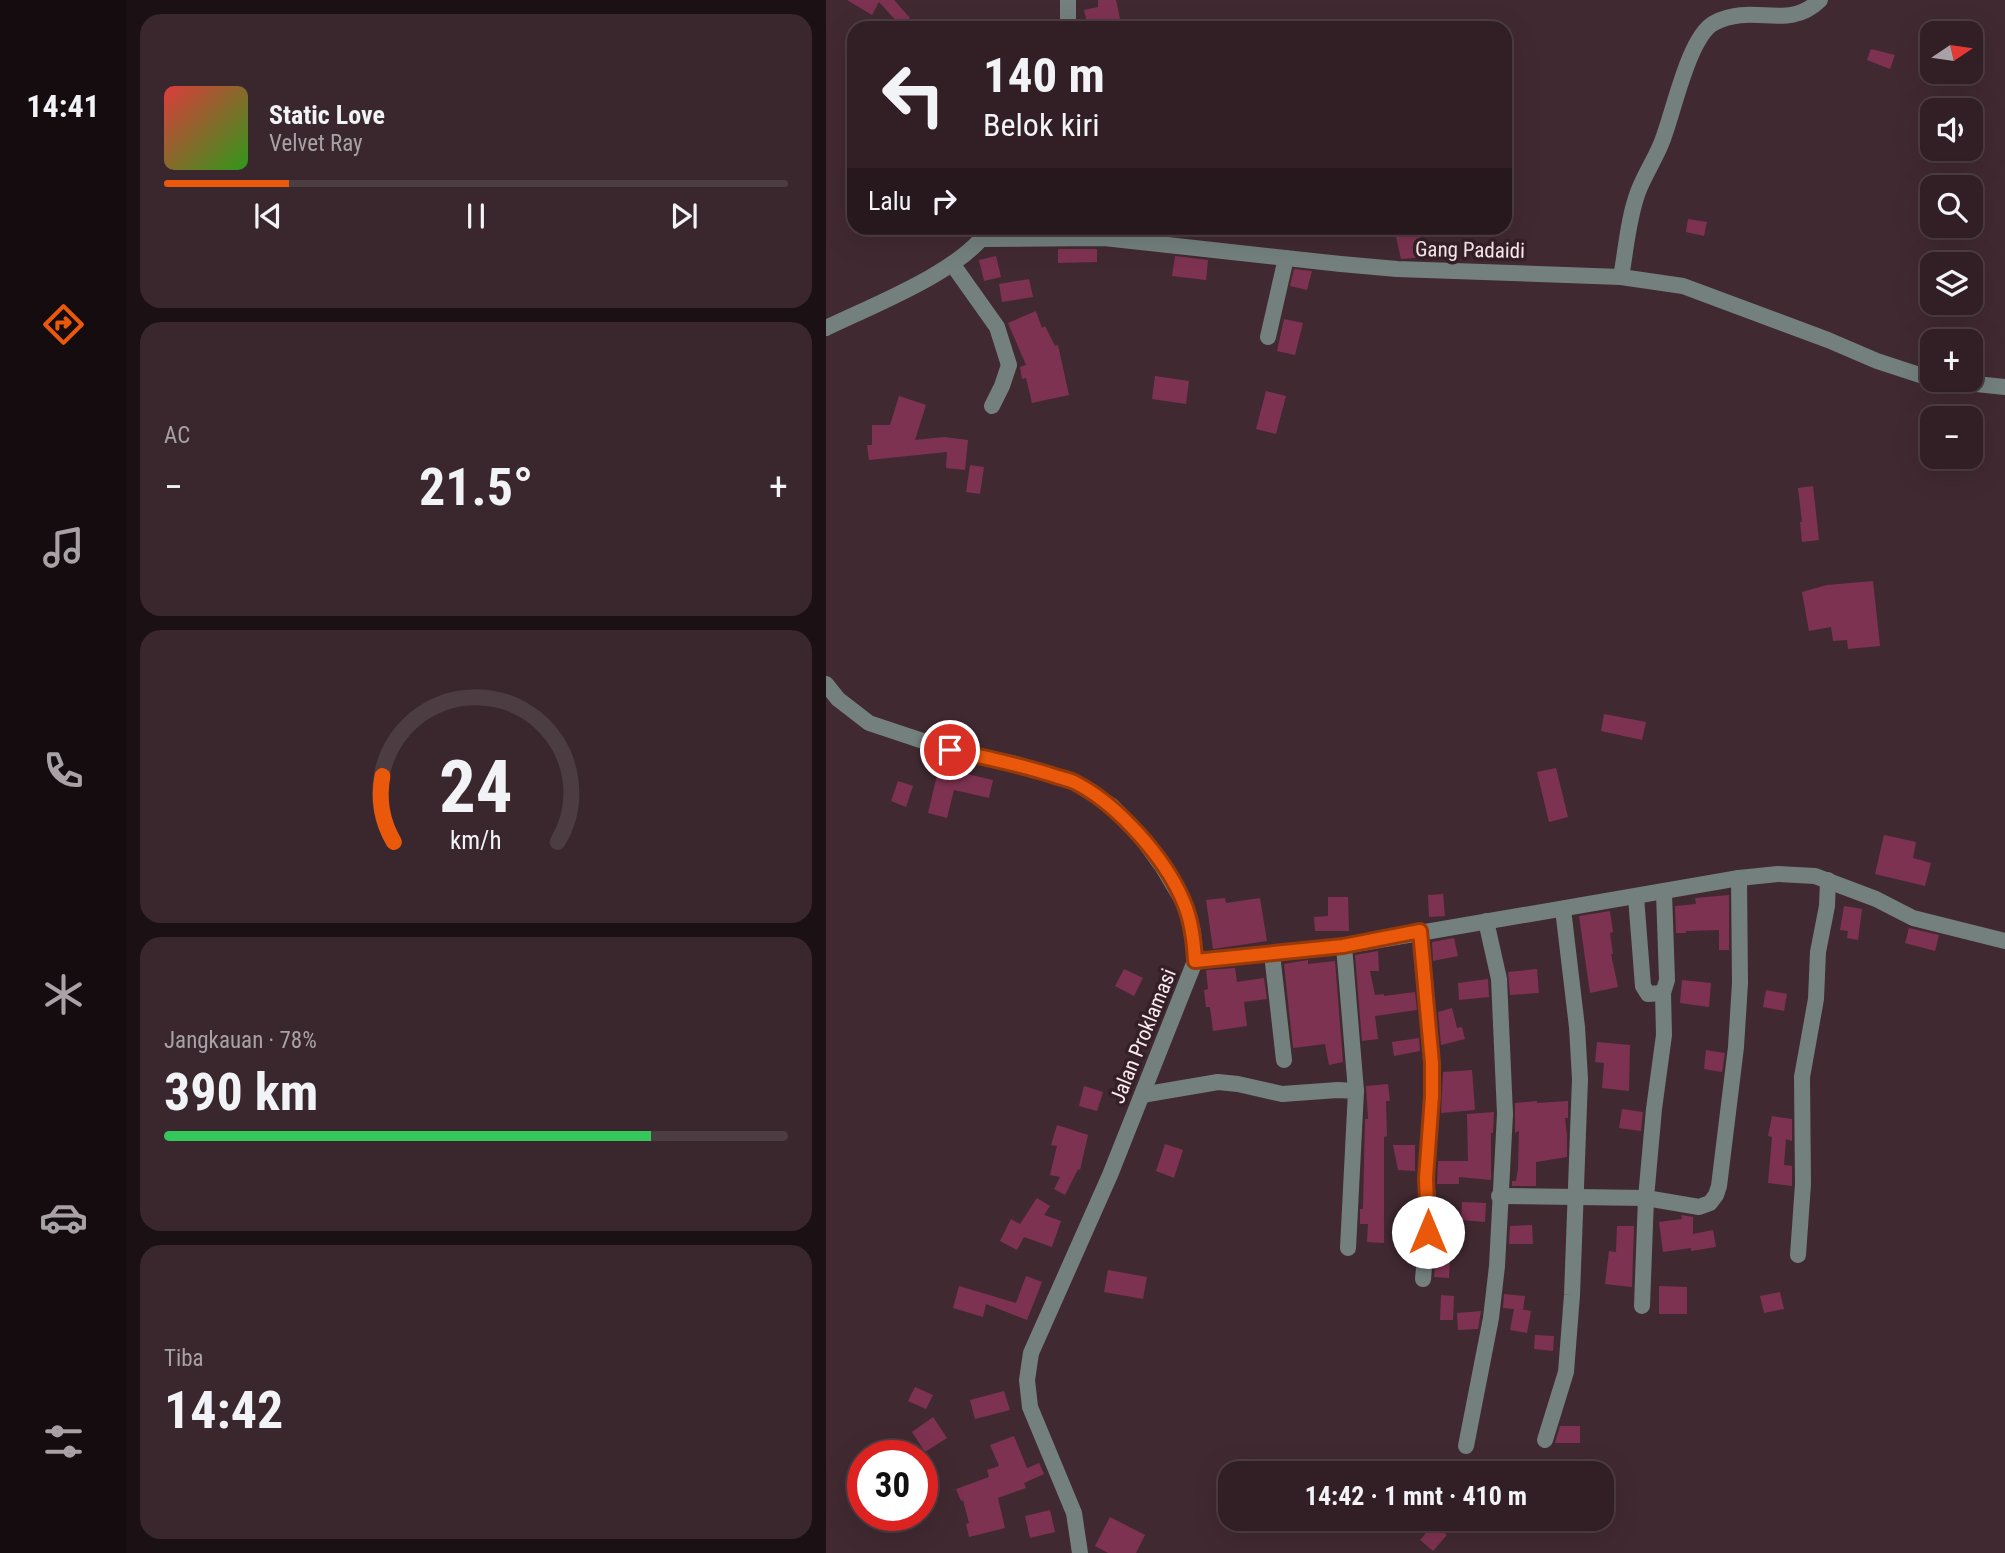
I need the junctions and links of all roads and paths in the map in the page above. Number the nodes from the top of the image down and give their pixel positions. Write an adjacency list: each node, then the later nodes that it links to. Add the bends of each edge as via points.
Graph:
1 (1068, 0): 3 (street)
2 (1820, 0): 8 (street, via 1801,15 1751,13 1706,28 1690,55 1662,143 1637,193)
3 (1068, 21)
4 (984, 235): 7 (street)
5 (1033, 235): 6 (street, Gang Padaidi)
6 (1286, 258): 8 (street, Gang Padaidi, via 1397,269); 10 (street)
7 (953, 265): 9 (street); 14 (street, via 997,327 1009,365)
8 (1621, 277): 11 (street, Gang Padaidi, via 1683,286)
9 (826, 328)
10 (1268, 337)
11 (1920, 375)
12 (1983, 385): 13 (street)
13 (2005, 387)
14 (992, 406)
15 (826, 684): 26 (street, Jalan Proklamasi, via 869,723 950,750 1074,782 1112,806 1139,834 1184,903)
16 (1739, 878): 17 (street, via 1778,874); 18 (street); 33 (street, via 1740,984 1716,1195 1699,1207)
17 (1828, 880): 23 (street, via 1913,918); 35 (street, via 1816,999 1802,1077)
18 (1664, 892): 19 (street); 27 (street, via 1667,980)
19 (1636, 897): 20 (street); 27 (street, via 1643,986 1648,994)
20 (1563, 909): 21 (street); 32 (street, via 1580,1079)
21 (1486, 920): 22 (street); 31 (street, via 1499,979 1505,1114)
22 (1420, 931): 24 (street); 36 (street, via 1432,1063)
23 (2005, 941)
24 (1343, 946): 25 (street); 29 (street)
25 (1272, 954): 26 (street); 28 (street)
26 (1195, 961): 30 (street, Jalan Proklamasi)
27 (1663, 993): 33 (street, via 1664,1035)
28 (1284, 1060)
29 (1356, 1091): 30 (street, via 1282,1094 1218,1082); 34 (street)
30 (1142, 1095): 40 (street, Jalan Proklamasi, via 1031,1353 1027,1380 1030,1407 1074,1513)
31 (1499, 1196): 32 (street); 39 (street, via 1491,1318)
32 (1575, 1198): 33 (street); 38 (street, via 1566,1372)
33 (1646, 1198): 37 (street)
34 (1348, 1248)
35 (1798, 1255)
36 (1423, 1279)
37 (1642, 1306)
38 (1545, 1440)
39 (1466, 1446)
40 (1080, 1553)

